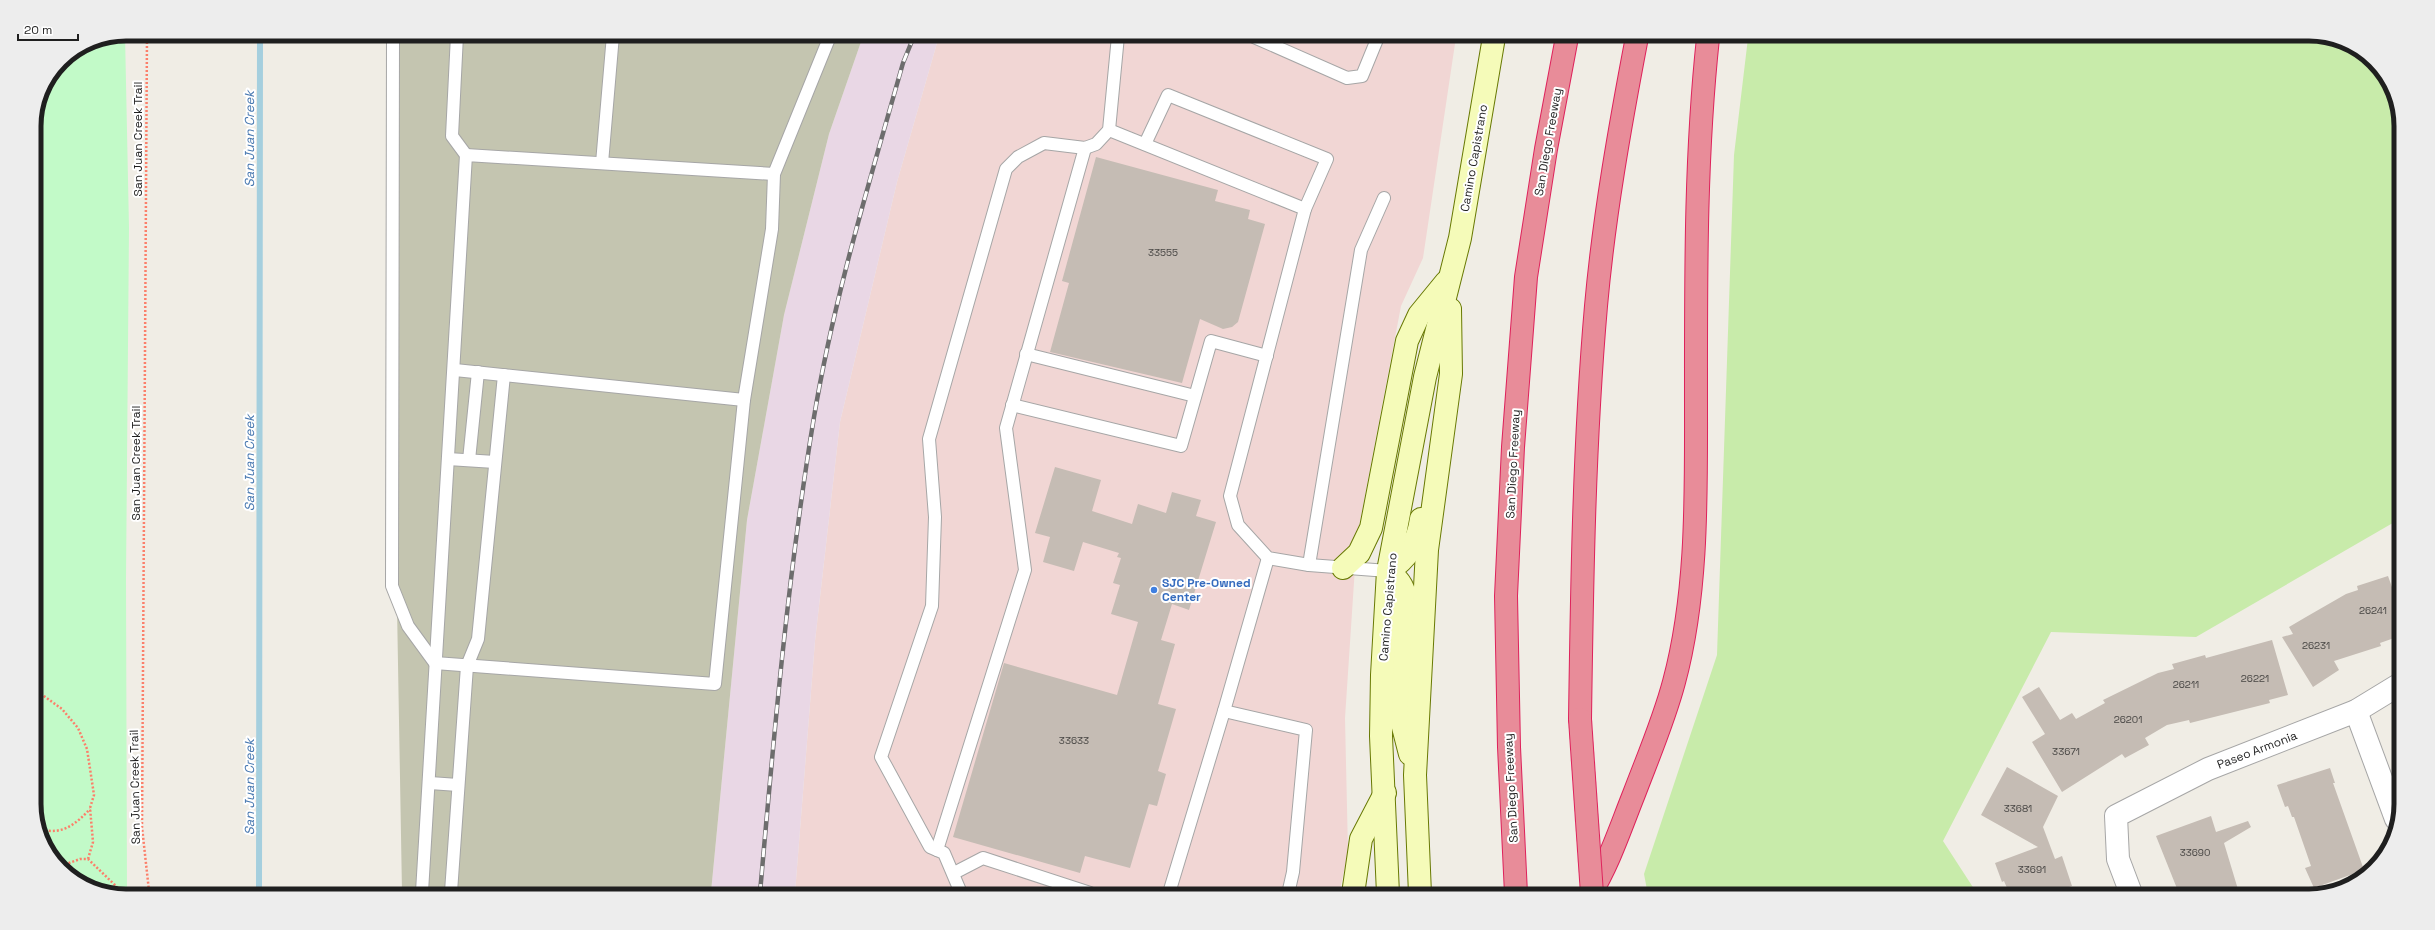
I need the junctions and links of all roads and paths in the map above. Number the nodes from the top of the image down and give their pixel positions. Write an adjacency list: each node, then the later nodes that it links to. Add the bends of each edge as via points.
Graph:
1 (148, 41): 56 (path, San Juan Creek Trail, via 142,827)
2 (393, 41): 38 (lane, via 392,586 408,626)
3 (457, 41): 16 (lane, via 452,136)
4 (612, 41): 17 (lane)
5 (828, 41): 18 (lane)
6 (1118, 41): 13 (lane)
7 (1265, 41): 8 (lane, via 1347,78 1362,76)
8 (1376, 41)
9 (1493, 41): 21 (main road, Camino Capistrano, via 1482,120)
10 (1566, 41): 66 (highway, San Diego Freeway, via 1526,277 1513,447 1506,596 1508,747)
11 (1636, 41): 67 (highway, bridge, via 1616,146 1596,305 1584,497 1580,719)
12 (1708, 41): 68 (highway, via 1702,92 1696,224 1696,519 1689,600 1675,682 1606,868)
13 (1109, 130): 14 (lane); 15 (lane, via 1096,144)
14 (1145, 144): 20 (lane); 20 (lane, via 1168,95 1327,159)
15 (1085, 148): 23 (lane); 51 (lane, via 1044,143 1018,157 1006,170 929,439 935,517 932,606 881,757 930,848)
16 (466, 155): 17 (lane); 25 (lane)
17 (602, 163): 18 (lane)
18 (774, 174): 29 (lane, via 772,229)
19 (1384, 198): 35 (lane, via 1361,250)
20 (1305, 210): 24 (lane)
21 (1450, 278): 22 (main road, Camino Capistrano); 36 (main road, via 1419,315 1407,341 1371,528 1359,553); 37 (main road, Camino Capistrano, via 1425,377)
22 (1450, 338): 37 (main road, via 1420,523 1414,545 1400,564); 44 (main road, Camino Capistrano, via 1451,374 1427,550)
23 (1026, 354): 28 (lane); 30 (lane)
24 (1267, 356): 28 (lane, via 1211,342); 34 (lane, via 1230,496 1238,525)
25 (455, 370): 26 (lane); 31 (lane)
26 (478, 372): 27 (lane); 32 (lane)
27 (504, 375): 29 (lane); 33 (lane)
28 (1195, 396): 30 (lane, via 1181,446)
29 (744, 400): 39 (lane, via 715,684)
30 (1012, 405): 51 (lane, via 1006,428 1025,570)
31 (448, 459): 32 (lane); 38 (lane)
32 (469, 460): 33 (lane)
33 (495, 462): 39 (lane, via 478,639)
34 (1268, 558): 35 (lane); 42 (lane)
35 (1309, 565): 36 (lane)
36 (1343, 568): 37 (lane)
37 (1388, 571): 44 (main road, via 1406,590 1400,695 1402,723); 47 (main road, Camino Capistrano, via 1381,736)
38 (435, 663): 39 (lane); 45 (lane)
39 (467, 666): 46 (lane)
40 (2394, 688): 43 (street, Paseo Armonia)
41 (41, 695): 48 (path, via 62,709 78,728 87,749 91,771 94,795)
42 (1224, 711): 61 (lane); 62 (lane, via 1306,730 1294,865)
43 (2356, 711): 49 (street); 69 (street, Paseo Armonia, via 2208,769 2116,816 2118,859)
44 (1415, 775): 65 (main road, Camino Capistrano)
45 (430, 783): 46 (lane); 57 (lane)
46 (458, 784): 58 (lane)
47 (1386, 792): 63 (main road, via 1361,839); 64 (main road, Camino Capistrano)
48 (90, 808): 50 (path, via 79,821 65,829); 52 (path, via 93,842)
49 (2393, 812)
50 (45, 831)
51 (937, 850): 54 (lane, via 944,853)
52 (88, 859): 53 (path); 55 (path, via 118,888)
53 (66, 864)
54 (954, 873): 59 (lane); 60 (lane, via 983,858)
55 (123, 889)
56 (149, 889)
57 (422, 889)
58 (451, 889)
59 (960, 889)
60 (1078, 889)
61 (1170, 889)
62 (1289, 889)
63 (1354, 889)
64 (1388, 889)
65 (1420, 889)
66 (1516, 889)
67 (1591, 889)
68 (1594, 889)
69 (2129, 889)

